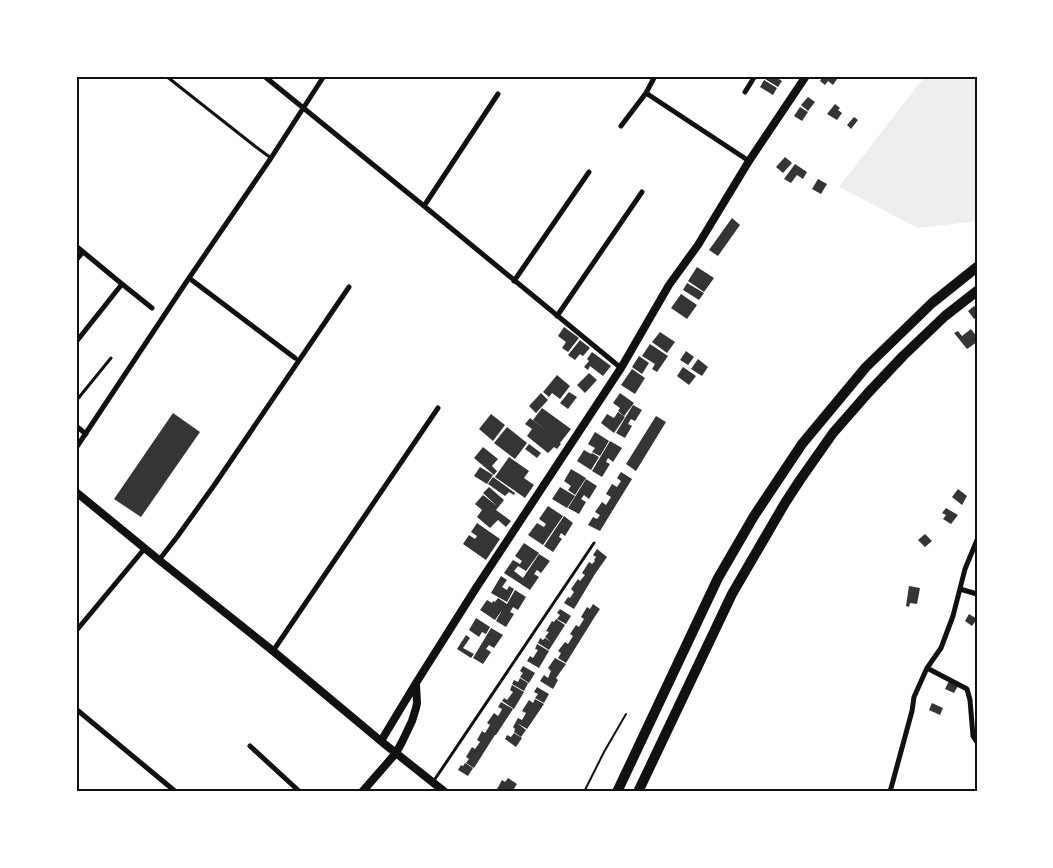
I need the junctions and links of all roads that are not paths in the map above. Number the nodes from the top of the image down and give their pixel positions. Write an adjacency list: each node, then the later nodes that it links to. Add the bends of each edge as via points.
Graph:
1 (166, 76): 12 (lane)
2 (264, 76): 10 (street)
3 (324, 76): 10 (street)
4 (654, 76): 8 (street)
5 (755, 76): 7 (street)
6 (806, 76): 13 (street)
7 (745, 92)
8 (646, 93): 11 (street); 13 (street)
9 (498, 94): 16 (street)
10 (304, 109): 12 (street); 16 (street)
11 (620, 126)
12 (271, 158): 21 (street)
13 (749, 161): 31 (street, via 698,245 669,285)
14 (589, 172): 22 (street)
15 (642, 192): 27 (street)
16 (424, 206): 22 (street)
17 (76, 246): 18 (street)
18 (84, 252): 19 (street); 23 (street)
19 (76, 260)
20 (977, 267): 58 (highway, via 932,303 866,367 802,444 718,578)
21 (189, 278): 30 (street); 35 (street)
22 (514, 281): 27 (street)
23 (122, 284): 26 (street); 28 (street)
24 (349, 287): 41 (street, via 215,484)
25 (977, 291): 59 (highway, via 945,316 868,393 833,433 800,480 732,594)
26 (152, 308)
27 (557, 316): 31 (street)
28 (76, 342)
29 (111, 358): 32 (lane)
30 (295, 358)
31 (621, 368): 47 (street)
32 (76, 401)
33 (438, 408): 45 (street)
34 (76, 426): 35 (street)
35 (86, 434): 36 (street)
36 (76, 448)
37 (76, 492): 40 (street)
38 (977, 540): 42 (street)
39 (594, 543): 53 (lane)
40 (145, 548): 41 (street); 44 (street)
41 (159, 560): 45 (street)
42 (960, 589): 43 (street); 46 (street, via 941,648)
43 (977, 594)
44 (76, 631)
45 (273, 650): 49 (street)
46 (926, 668): 50 (street, via 967,689 973,736); 60 (street, via 914,697)
47 (416, 683): 49 (street); 52 (street, via 416,708)
48 (76, 709): 54 (street)
49 (381, 741): 52 (street)
50 (977, 742)
51 (250, 746): 55 (street)
52 (396, 753): 53 (street); 56 (street)
53 (433, 782): 57 (street)
54 (176, 792)
55 (300, 792)
56 (362, 792)
57 (445, 792)
58 (617, 792)
59 (638, 792)
60 (890, 792)

